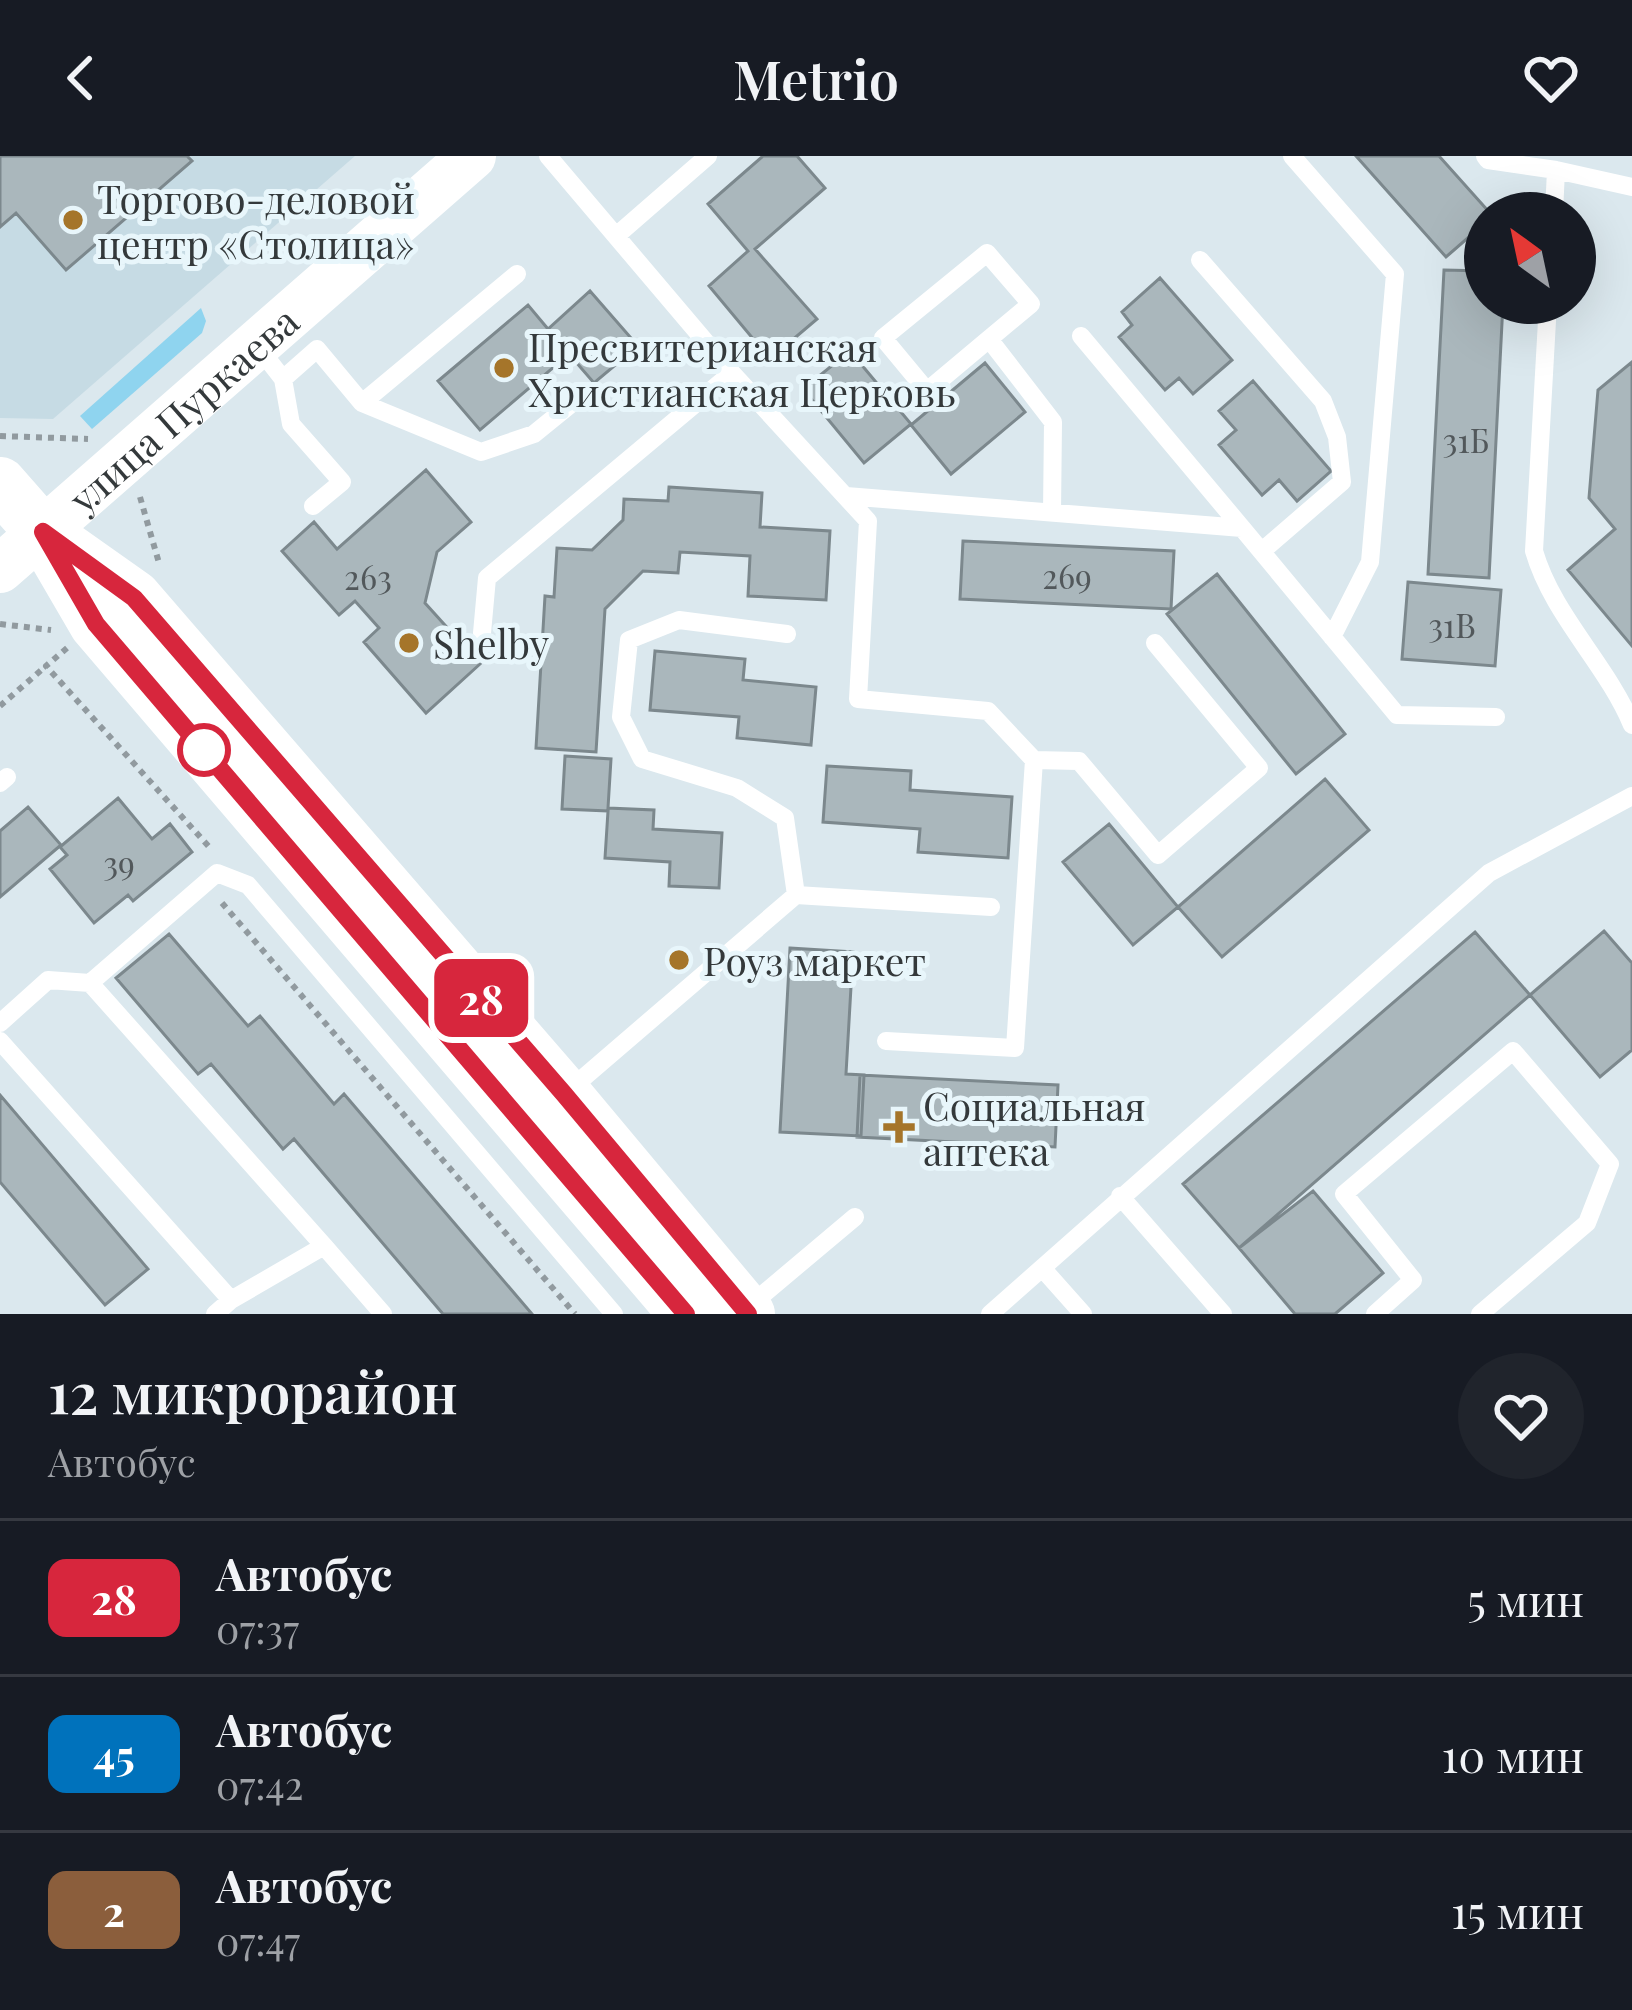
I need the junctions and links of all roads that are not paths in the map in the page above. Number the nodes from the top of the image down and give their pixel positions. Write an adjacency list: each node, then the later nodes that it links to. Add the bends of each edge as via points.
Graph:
1 (472, 156): 15 (main road, улица Пуркаева)
2 (548, 156): 9 (lane)
3 (708, 156): 9 (lane)
4 (1292, 156): 29 (lane, via 1395,274 1370,562)
5 (1485, 156): 6 (lane)
6 (1556, 170): 7 (lane); 8 (lane)
7 (1632, 187)
8 (1554, 192)
9 (616, 236): 16 (lane)
10 (1200, 260): 25 (lane, via 1323,401 1337,437 1342,482)
11 (517, 274): 18 (lane)
12 (1547, 324): 32 (lane, via 1534,551 1544,584)
13 (1081, 336): 23 (lane)
14 (989, 339): 14 (lane, via 927,392 884,338 988,253 1031,304); 22 (lane, via 1053,422)
15 (270, 363): 18 (lane, via 317,349); 21 (lane, via 291,424 342,482); 24 (main road, улица Пуркаева)
16 (732, 373): 20 (lane); 27 (lane, via 487,578)
17 (582, 395): 18 (lane, via 534,434 481,452)
18 (362, 404)
19 (0, 484): 24 (main road)
20 (846, 496): 22 (lane); 33 (lane, via 868,521 858,699 988,711)
21 (314, 506)
22 (1052, 513): 23 (lane)
23 (1242, 528): 25 (lane)
24 (43, 532): 26 (main road, улица Пуркаева); 38 (main road, via 96,624); 42 (main road, via 134,598)
25 (1262, 551): 29 (lane)
26 (0, 569)
27 (482, 633)
28 (787, 634): 35 (lane, via 679,620 629,640 621,717 642,759 737,788 785,818)
29 (1332, 637): 31 (lane, via 1397,715)
30 (1155, 643): 33 (lane, via 1258,768 1158,855 1079,761)
31 (1496, 717)
32 (1632, 725)
33 (1034, 760): 40 (lane, via 1015,1048)
34 (1632, 796): 43 (lane, via 1489,873)
35 (796, 895): 36 (lane); 42 (lane)
36 (991, 908)
37 (90, 982): 38 (lane, via 217,873 248,885); 39 (lane, via 48,980); 45 (lane)
38 (400, 1021): 49 (main road); 52 (lane)
39 (0, 1023)
40 (886, 1040)
41 (0, 1041): 47 (lane)
42 (564, 1094): 48 (main road)
43 (1120, 1196): 46 (lane); 55 (lane)
44 (855, 1217): 48 (lane)
45 (324, 1246): 47 (lane); 51 (lane)
46 (1043, 1269): 53 (lane); 54 (lane)
47 (231, 1300): 50 (lane)
48 (746, 1312)
49 (683, 1313)
50 (215, 1314)
51 (383, 1314)
52 (614, 1314)
53 (990, 1314)
54 (1083, 1314)
55 (1223, 1314)
56 (1375, 1314): 57 (lane, via 1413,1280 1344,1194 1513,1052 1610,1164 1587,1223)
57 (1480, 1314)

